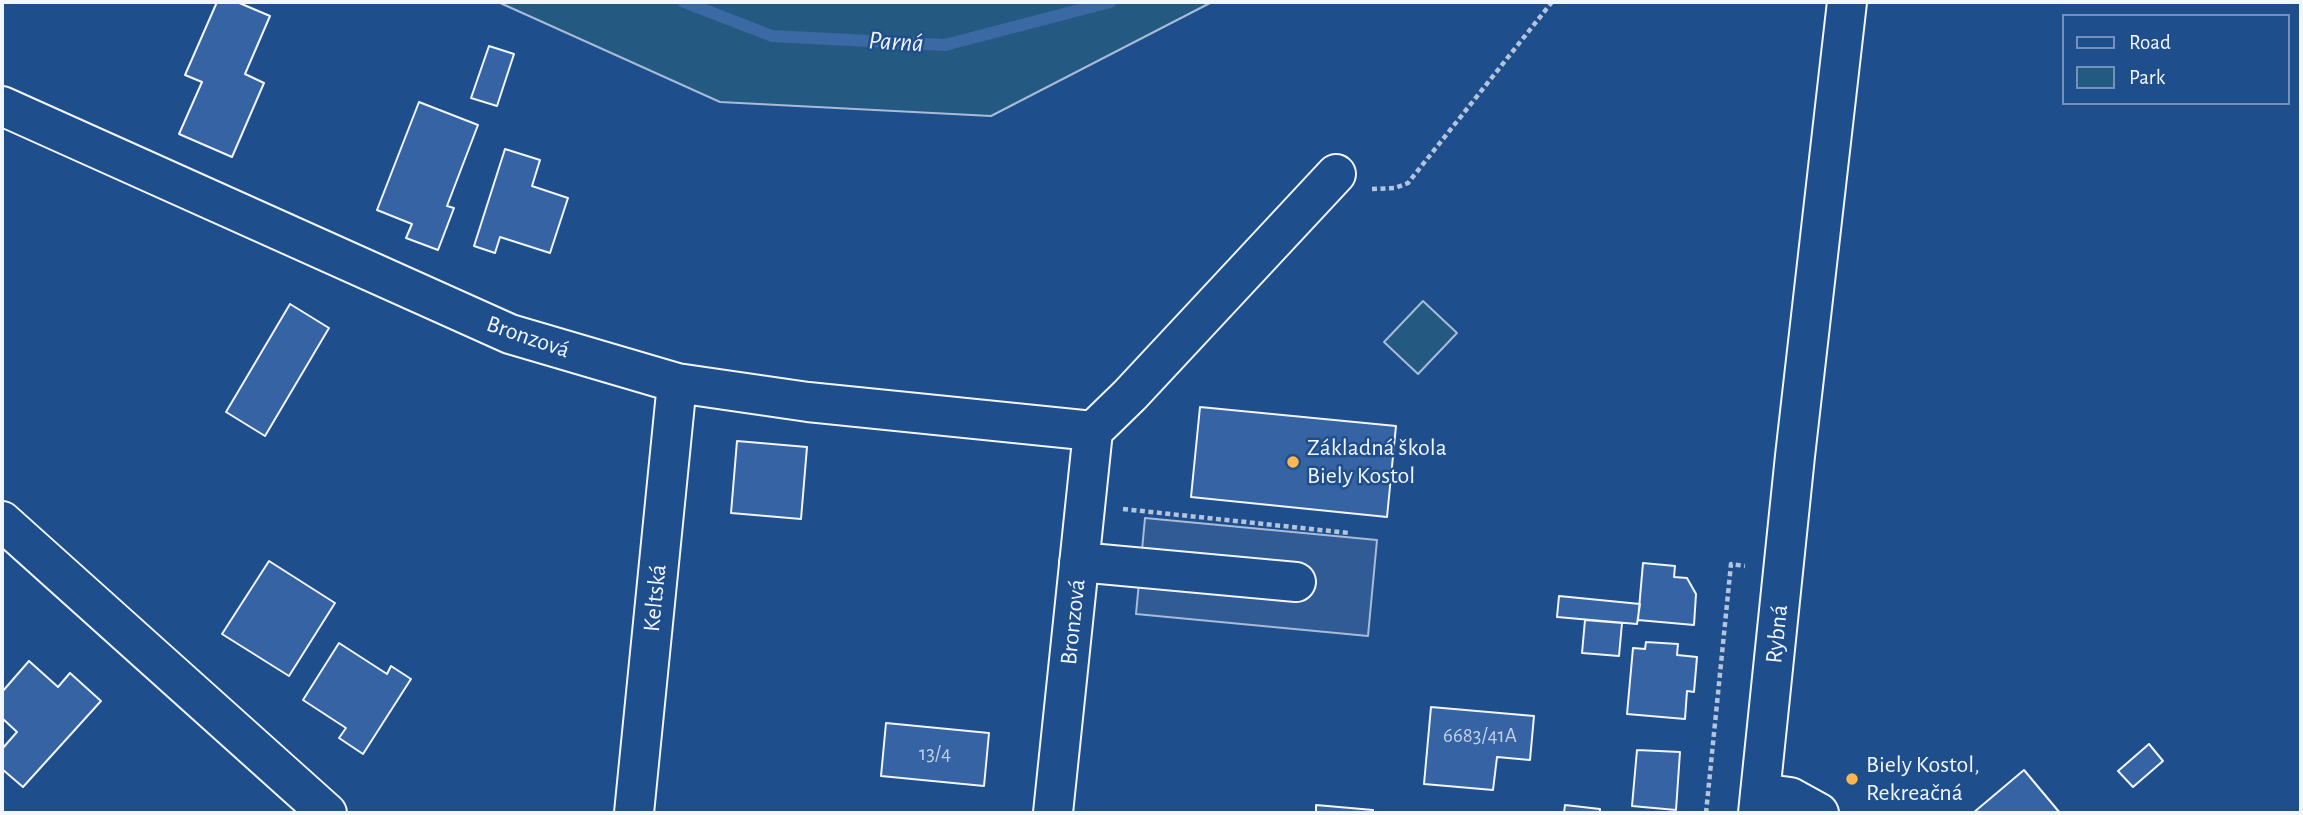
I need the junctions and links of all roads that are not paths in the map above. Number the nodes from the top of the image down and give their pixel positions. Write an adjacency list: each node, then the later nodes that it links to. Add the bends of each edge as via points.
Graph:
1 (1847, 2): 9 (street, Rybná)
2 (2, 106): 4 (street, Bronzová, via 510,334)
3 (1350, 182): 5 (street)
4 (677, 383): 5 (street, Bronzová, via 808,402); 11 (street, Keltská)
5 (1093, 430): 7 (street, Bronzová)
6 (2, 521): 10 (street)
7 (1079, 562): 8 (street); 12 (street, Bronzová)
8 (1296, 582)
9 (1759, 803): 13 (street, via 1790,797)
10 (327, 813)
11 (634, 813)
12 (1053, 813)
13 (1819, 813)

